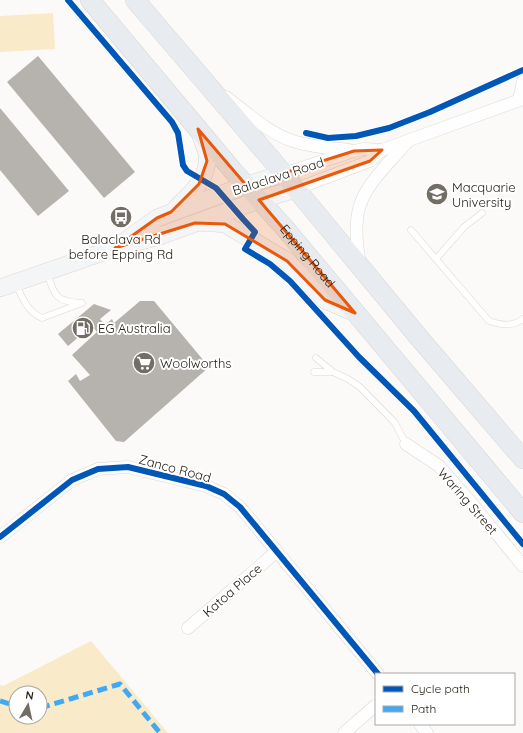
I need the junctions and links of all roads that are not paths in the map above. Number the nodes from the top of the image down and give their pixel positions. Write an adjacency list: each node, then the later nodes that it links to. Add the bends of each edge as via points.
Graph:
1 (90, 0): 6 (main road, Epping Road)
2 (135, 0): 4 (main road)
3 (523, 81): 5 (street)
4 (206, 82): 9 (street, via 282,136 302,144); 10 (main road)
5 (521, 99): 7 (street, Balaclava Road)
6 (198, 129): 11 (main road, Epping Road); 14 (main road, via 207,153 206,167 196,189)
7 (409, 140): 8 (street, Balaclava Road); 20 (street, via 371,183 362,198 356,216 355,230)
8 (382, 150): 9 (street, Balaclava Road); 12 (street, Balaclava Road, via 370,161)
9 (354, 151): 10 (street, Balaclava Road)
10 (283, 174): 11 (main road, Balaclava Road); 12 (main road)
11 (246, 185): 13 (main road, Epping Road); 14 (main road, Balaclava Road)
12 (296, 189): 13 (main road, Balaclava Road); 20 (main road)
13 (259, 200): 16 (main road, Balaclava Road); 23 (main road, Epping Road)
14 (171, 212): 18 (main road, Balaclava Road, via 157,218)
15 (482, 213): 19 (lane, via 464,227)
16 (195, 223): 18 (main road, Balaclava Road); 23 (main road, via 214,222 233,228 287,261 325,300)
17 (411, 230): 19 (lane)
18 (115, 248): 21 (main road, Balaclava Road)
19 (436, 259): 24 (lane, via 489,321 510,325)
20 (361, 269): 29 (main road)
21 (47, 272): 22 (main road, Balaclava Road); 22 (lane, via 54,292 61,300 82,303 42,318 35,315)
22 (8, 285)
23 (355, 313): 30 (main road, Epping Road)
24 (523, 319)
25 (316, 358): 27 (lane)
26 (314, 372): 27 (lane)
27 (333, 372): 28 (lane, via 360,387 395,423)
28 (406, 444): 33 (street, Waring Street, via 439,466)
29 (523, 459)
30 (523, 513)
31 (0, 537): 32 (street, Zanco Road, via 72,480 98,469 128,467 206,486 224,494 240,507)
32 (276, 552): 34 (street, Katoa Place); 35 (street, Zanco Road)
33 (523, 566)
34 (188, 628)
35 (377, 673)
36 (375, 706): 38 (street)
37 (421, 725): 39 (street)
38 (344, 733)
39 (427, 733)

